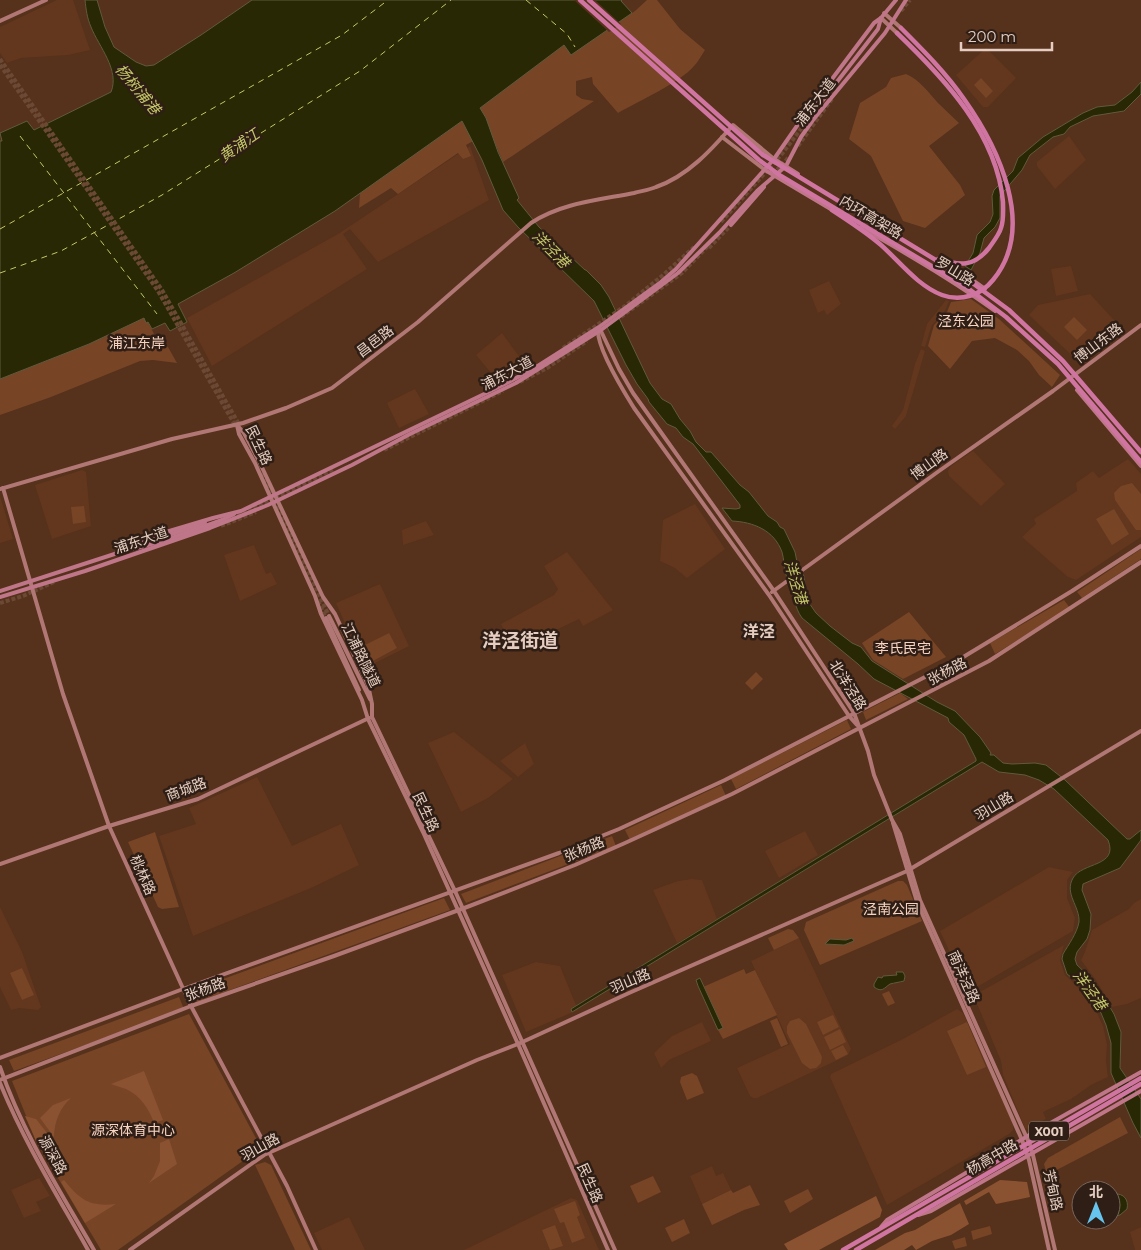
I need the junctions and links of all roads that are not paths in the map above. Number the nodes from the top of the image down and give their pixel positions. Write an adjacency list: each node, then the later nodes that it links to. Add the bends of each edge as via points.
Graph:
1 (46, 0): 8 (main road)
2 (580, 0): 19 (highway, 内环高架路)
3 (589, 0): 22 (highway, 内环高架路, via 764,155)
4 (896, 0): 6 (main road, 浦东大道)
5 (906, 0): 9 (main road, 浦东大道)
6 (884, 13): 7 (main road, 浦东大道); 9 (main road)
7 (881, 18): 10 (main road); 13 (main road, via 878,29); 16 (main road, 浦东大道, via 874,23)
8 (0, 21)
9 (893, 21): 10 (main road, 浦东大道); 11 (main road)
10 (889, 25): 11 (main road); 17 (main road, 浦东大道, via 813,120)
11 (899, 30): 12 (highway)
12 (926, 57): 19 (highway, via 964,99 990,142 1007,184 1013,214 1009,251 987,287 965,298 934,292 862,230); 22 (highway, via 961,102 991,155 1001,187 1004,214 993,243 982,256 970,263 954,264)
13 (819, 105)
14 (733, 125): 15 (main road, 昌邑路); 16 (main road, 罗山路)
15 (722, 137): 18 (main road, 罗山路); 28 (main road, 昌邑路, via 694,165 656,188 573,205 550,212 531,223 409,330 332,388)
16 (774, 159): 17 (main road, 罗山路); 18 (main road, 浦东大道)
17 (786, 166): 19 (main road, 浦东大道); 26 (main road, 罗山路, via 968,277 1010,309)
18 (765, 170): 19 (main road, 罗山路); 23 (main road, 浦东大道, via 676,269)
19 (778, 176): 20 (main road, 浦东大道); 27 (main road, 罗山路, via 964,288 1005,319); 30 (highway, 内环高架路, via 965,286 1006,317 1058,364)
20 (766, 184): 21 (main road); 23 (main road, 浦东大道, via 678,273)
21 (731, 225)
22 (927, 255): 29 (highway, 内环高架路, via 1009,310 1063,361)
23 (621, 313): 25 (main road, 浦东大道)
24 (1141, 325): 26 (main road, 博山东路)
25 (601, 328): 33 (main road, 浦东大道, via 533,369); 34 (main road, 浦东大道, via 516,383); 43 (main road, 北洋泾路, via 633,393); 44 (main road, 北洋泾路, via 600,342 634,408)
26 (1076, 373): 27 (main road, 博山东路); 29 (main road, 罗山路)
27 (1068, 379): 31 (main road, 罗山路); 43 (main road, 博山路)
28 (237, 425): 32 (main road, 昌邑路, via 172,439); 33 (main road, 民生路, via 238,434)
29 (1141, 450)
30 (1141, 462)
31 (1141, 466)
32 (2, 488): 40 (main road, 桃林路)
33 (273, 497): 34 (main road, 民生路); 35 (main road, 浦东大道)
34 (275, 502): 41 (main road, 浦东大道, via 210,528); 46 (main road, 民生路, via 321,614); 47 (main road, 民生路, via 323,597 340,622 368,685)
35 (238, 512): 36 (main road); 38 (main road, via 180,535); 38 (main road, 浦东大道, via 156,535)
36 (166, 536)
37 (1141, 546): 48 (main road, 张杨路, via 968,654)
38 (130, 549): 40 (main road, 浦东大道)
39 (1141, 562): 51 (main road, 张杨路, via 989,661)
40 (30, 581): 41 (main road, 桃林路); 42 (main road, 浦东大道)
41 (32, 586): 45 (main road, 浦东大道); 53 (main road, 桃林路, via 62,694)
42 (0, 591)
43 (774, 591): 44 (main road, 博山路); 48 (main road, 北洋泾路)
44 (769, 595): 49 (main road, 北洋泾路)
45 (0, 597)
46 (362, 700): 47 (main road, 江浦路隧道, via 328,617); 50 (main road, 民生路)
47 (372, 704): 50 (main road, 民生路)
48 (854, 713): 49 (main road, 张杨路); 51 (main road, 北洋泾路)
49 (849, 716): 51 (main road, 北洋泾路); 56 (main road, 张杨路, via 725,780 619,829)
50 (370, 718): 53 (main road, 商城路, via 198,799); 56 (main road, 民生路)
51 (861, 728): 55 (main road, 南洋泾路, via 872,770); 57 (main road, 张杨路, via 732,794 625,843)
52 (1141, 731): 55 (main road, 羽山路)
53 (109, 826): 54 (main road, 商城路); 58 (main road, 桃林路)
54 (0, 864)
55 (909, 870): 60 (main road, 羽山路); 68 (main road, 南洋泾路); 69 (main road, 南洋泾路, via 921,911)
56 (453, 892): 57 (main road, 民生路); 58 (main road, 张杨路)
57 (460, 909): 59 (main road, 张杨路); 60 (main road, 民生路)
58 (183, 989): 59 (main road, 桃林路); 61 (main road, 张杨路)
59 (191, 1006): 65 (main road, 张杨路); 70 (main road, 桃林路)
60 (521, 1043): 70 (main road, 羽山路); 80 (main road, 民生路); 81 (main road, 民生路)
61 (0, 1058)
62 (0, 1068): 65 (main road, 源深路)
63 (1141, 1072): 68 (main road, 杨高中路 / X001)
64 (1141, 1078): 73 (highway, 杨高中路 / X001)
65 (1, 1080): 76 (main road, 源深路, via 12,1113 36,1161); 77 (main road, 源深路)
66 (1141, 1084): 73 (highway, 杨高中路 / X001)
67 (1141, 1091): 71 (main road, 杨高中路 / X001)
68 (1027, 1136): 69 (main road, 杨高中路 / X001); 71 (main road, 芳甸路)
69 (1022, 1140): 72 (main road, 芳甸路); 75 (main road, 杨高中路 / X001, via 887,1220)
70 (269, 1152): 78 (main road, 羽山路); 79 (main road, 桃林路)
71 (1033, 1154): 72 (main road, 杨高中路); 85 (main road, 芳甸路)
72 (1026, 1157): 74 (main road, X001, via 931,1211); 84 (main road, 芳甸路)
73 (959, 1186): 74 (highway, 杨高中路); 75 (highway, 杨高中路 / X001)
74 (912, 1217): 83 (highway, 杨高中路 / X001)
75 (879, 1229): 82 (highway, 杨高中路 / X001)
76 (88, 1250)
77 (94, 1250)
78 (130, 1250)
79 (316, 1250)
80 (608, 1250)
81 (615, 1250)
82 (843, 1250)
83 (856, 1250)
84 (1049, 1250)
85 (1055, 1250)

